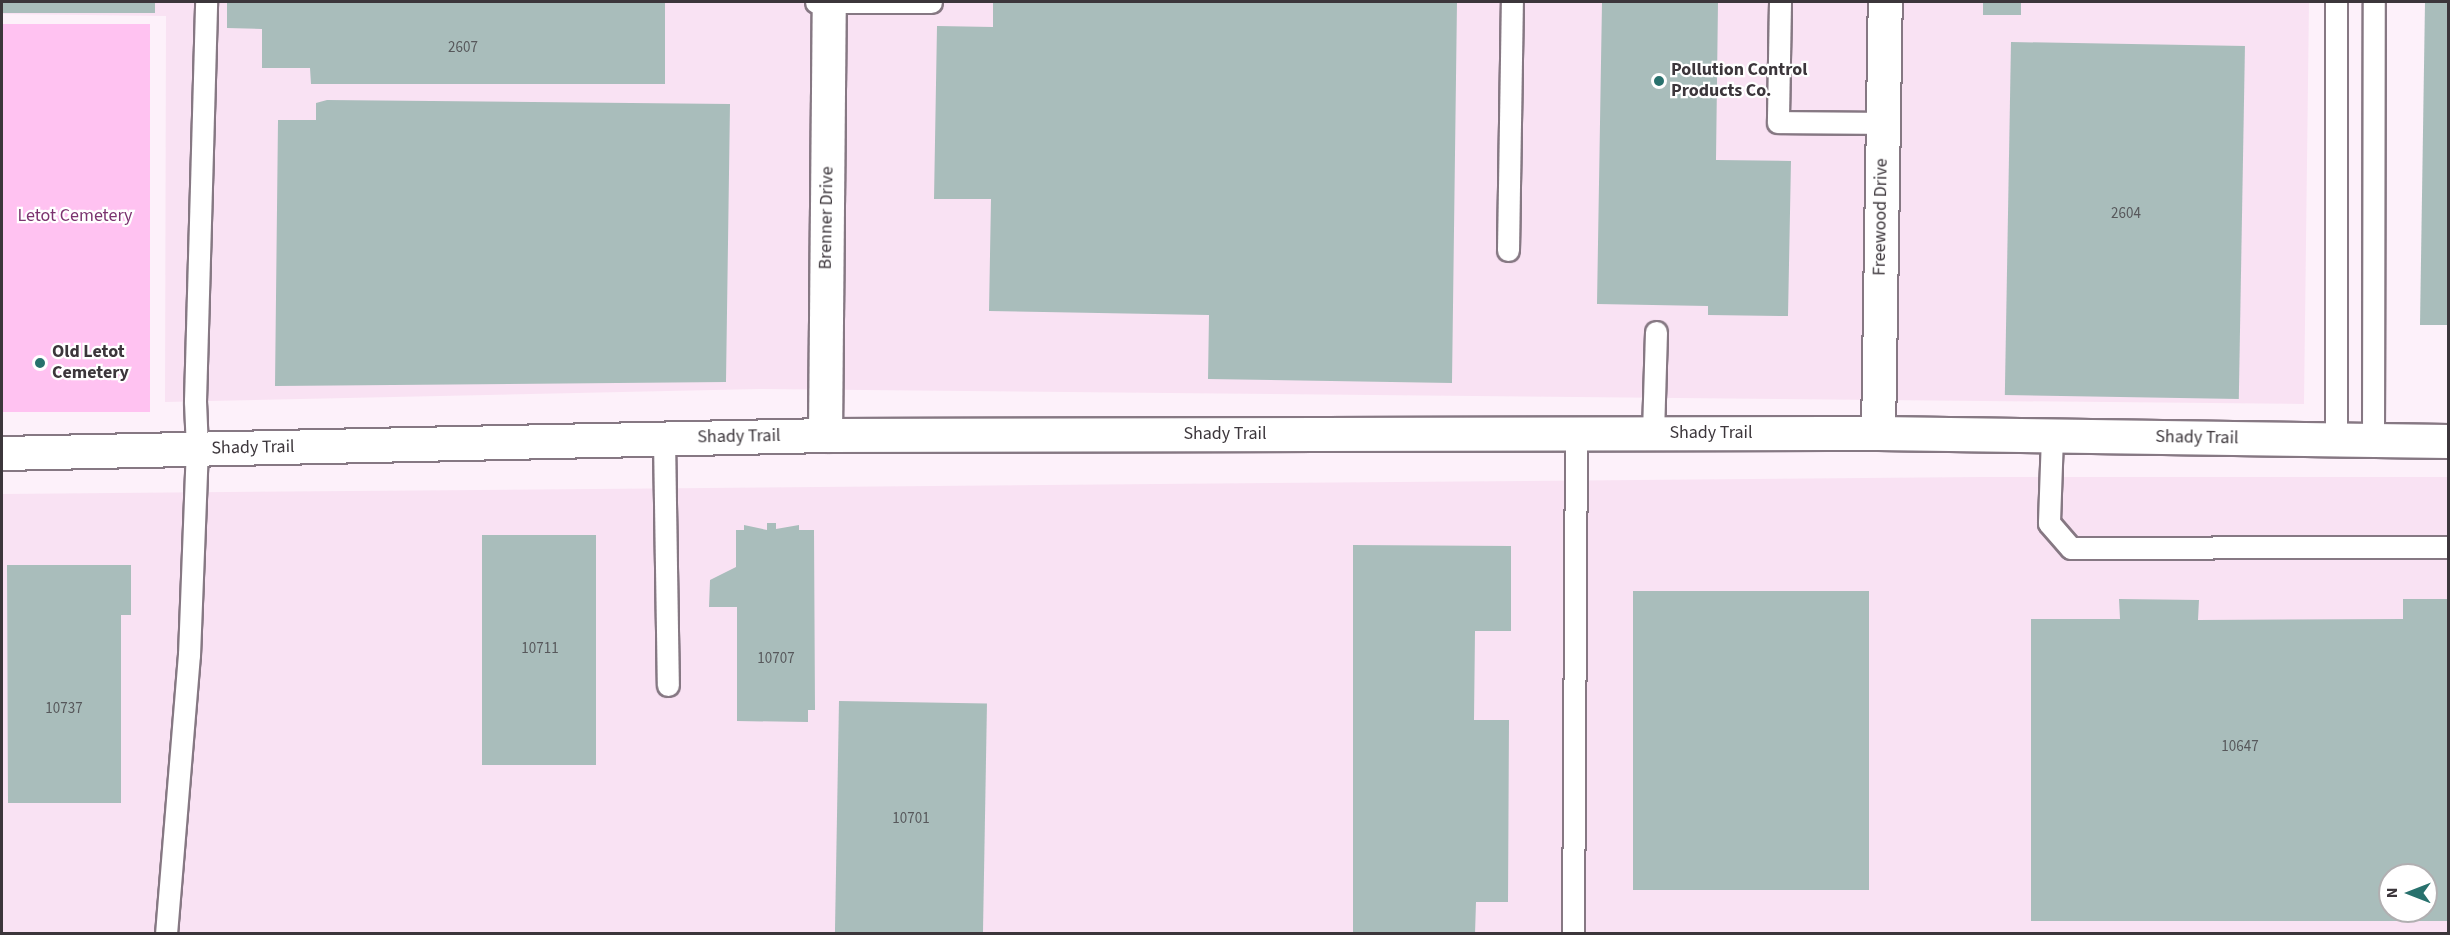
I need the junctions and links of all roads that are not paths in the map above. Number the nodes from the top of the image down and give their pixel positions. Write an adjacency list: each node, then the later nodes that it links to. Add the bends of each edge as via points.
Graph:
1 (206, 2): 22 (lane)
2 (814, 2): 3 (lane)
3 (829, 2): 4 (lane); 16 (street, Brenner Drive)
4 (931, 2)
5 (1512, 2): 11 (lane)
6 (1780, 2): 10 (lane, via 1778,122)
7 (1885, 2): 10 (street, Freewood Drive)
8 (2336, 2): 19 (lane)
9 (2374, 2): 20 (lane)
10 (1883, 123): 15 (street, Freewood Drive)
11 (1508, 250)
12 (1656, 332): 14 (lane)
13 (1576, 433): 14 (street, Shady Trail); 16 (street, Shady Trail); 27 (lane)
14 (1653, 433): 15 (street, Shady Trail)
15 (1878, 433): 17 (street, Shady Trail)
16 (825, 435): 18 (street, Shady Trail)
17 (2052, 436): 19 (street, Shady Trail); 24 (lane, via 2049,524 2071,548)
18 (664, 438): 22 (street, Shady Trail); 25 (lane)
19 (2336, 441): 20 (street, Shady Trail)
20 (2373, 441): 21 (street, Shady Trail)
21 (2448, 441)
22 (197, 449): 23 (street, Shady Trail); 26 (lane, via 189,655)
23 (2, 453)
24 (2448, 547)
25 (668, 685)
26 (166, 933)
27 (1573, 933)

